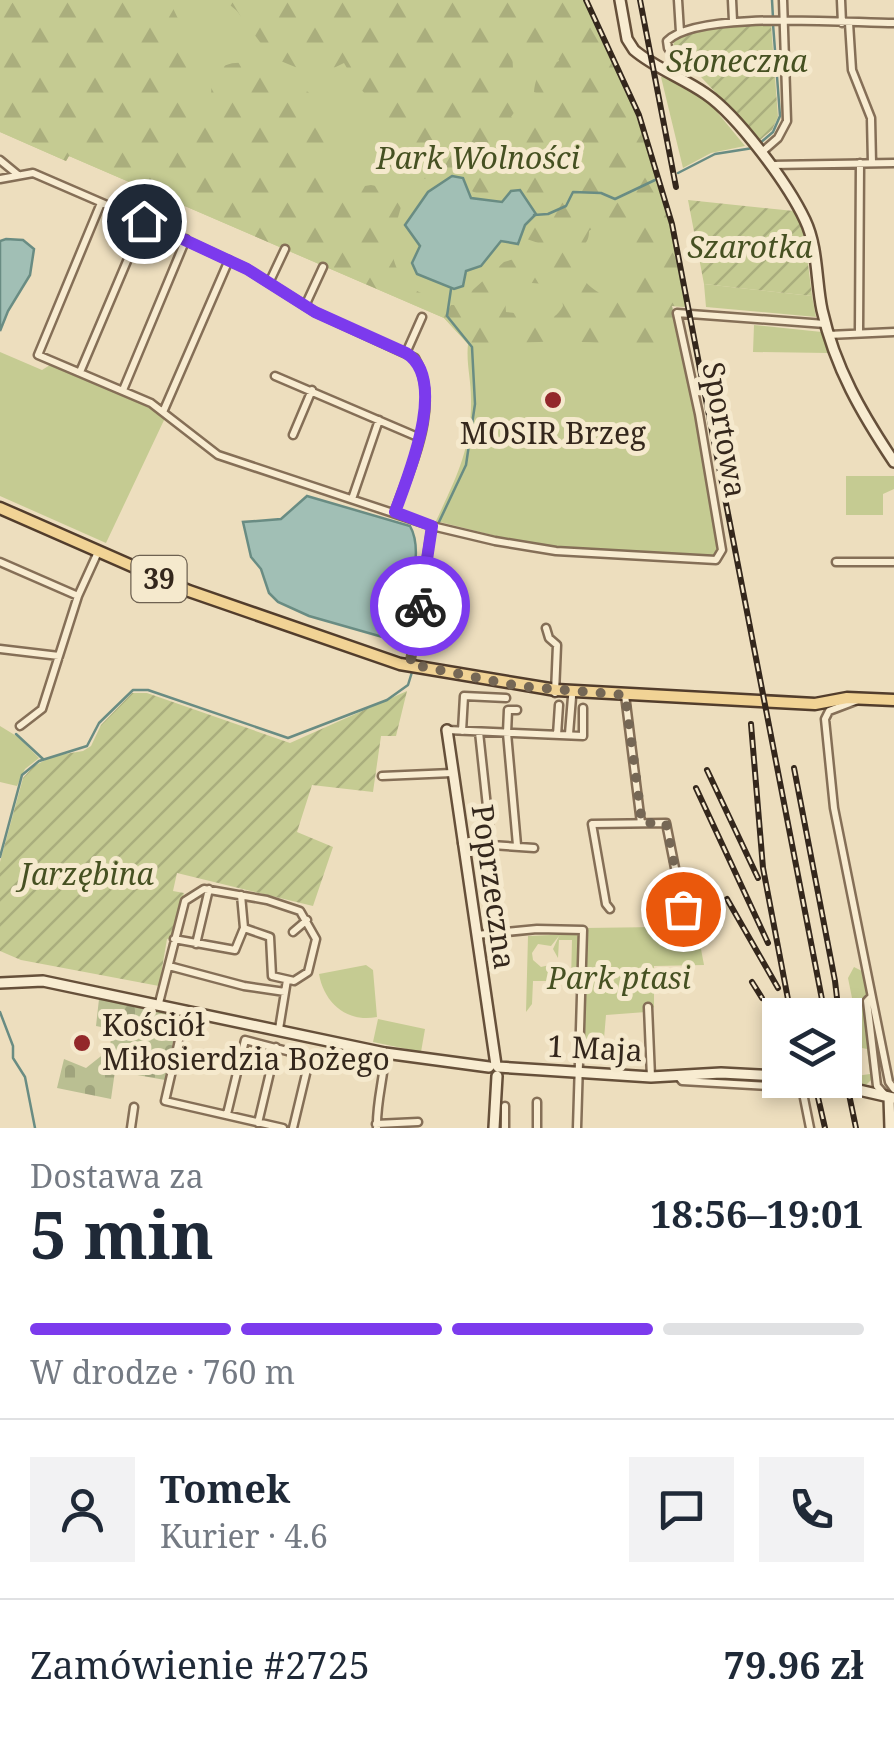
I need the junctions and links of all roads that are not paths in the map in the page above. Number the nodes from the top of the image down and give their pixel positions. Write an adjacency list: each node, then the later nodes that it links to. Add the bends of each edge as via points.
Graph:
1 (620, 0): 11 (street, via 632,47)
2 (678, 0): 10 (street)
3 (732, 0): 6 (street)
4 (783, 0): 7 (street)
5 (841, 0): 8 (street)
6 (733, 21): 7 (street); 10 (street)
7 (777, 22): 8 (street); 12 (street, via 787,120 778,138)
8 (845, 23): 9 (street); 15 (street, via 852,70 871,118)
9 (894, 23)
10 (680, 32): 11 (street, via 667,41 678,63)
11 (673, 74): 12 (street, via 713,99)
12 (757, 148): 17 (street)
13 (0, 160): 18 (street)
14 (860, 163): 15 (street); 17 (street); 30 (street)
15 (872, 163): 16 (street)
16 (894, 163)
17 (770, 166): 29 (street, via 808,226)
18 (17, 174): 19 (street); 20 (street, via 32,173)
19 (0, 179)
20 (101, 203): 21 (street); 33 (street, via 38,355)
21 (144, 221): 22 (street); 33 (street)
22 (186, 239): 24 (street); 35 (street)
23 (284, 249): 26 (street)
24 (229, 260): 26 (street); 37 (street)
25 (323, 267): 27 (street)
26 (269, 282): 27 (street)
27 (305, 306): 32 (street)
28 (422, 317): 32 (street)
29 (827, 330): 30 (street); 41 (street, via 850,392); 45 (street, Sportowa, via 678,313 722,555 712,562 556,551)
30 (859, 332): 31 (street)
31 (894, 332)
32 (406, 353): 40 (street, via 422,373)
33 (80, 372): 35 (street)
34 (275, 376): 36 (street)
35 (123, 390): 37 (street)
36 (312, 390): 38 (street); 39 (street)
37 (164, 412): 42 (street, via 218,454)
38 (378, 420): 40 (street); 42 (street)
39 (293, 435)
40 (420, 438): 44 (street)
41 (893, 457)
42 (352, 498): 44 (street)
43 (0, 508): 46 (main road, 39)
44 (395, 512): 45 (street)
45 (432, 526): 54 (street)
46 (98, 552): 50 (street); 54 (main road, 39, via 189,591)
47 (0, 562): 50 (street)
48 (836, 562): 49 (street)
49 (894, 562)
50 (78, 596): 53 (street)
51 (546, 628): 57 (street, via 557,646)
52 (0, 649): 53 (street)
53 (59, 656): 64 (street, via 42,709)
54 (410, 664): 57 (main road, 39)
55 (605, 695): 56 (main road, 39); 57 (main road, 39); 58 (main road, 39)
56 (625, 695): 60 (main road, 39); 73 (street)
57 (556, 697): 58 (main road, 39); 69 (street)
58 (572, 697): 70 (street)
59 (506, 698): 66 (street, via 464,696)
60 (859, 699): 61 (main road, 39); 92 (street, via 829,711 825,720 834,808)
61 (894, 702)
62 (583, 708): 70 (street, via 582,736)
63 (517, 710): 68 (street, via 508,710)
64 (20, 726)
65 (447, 730): 66 (street); 71 (street, Poprzeczna)
66 (462, 731): 67 (street)
67 (479, 732): 68 (street); 75 (street)
68 (507, 733): 69 (street); 76 (street)
69 (558, 734): 70 (street)
70 (569, 734)
71 (452, 773): 72 (street); 74 (street, Poprzeczna)
72 (382, 776)
73 (642, 823): 80 (street, via 592,824); 83 (street, via 666,823)
74 (461, 843): 75 (street); 85 (street, Poprzeczna)
75 (491, 844): 76 (street)
76 (517, 845): 77 (street)
77 (534, 848)
78 (209, 889): 79 (street); 86 (street, via 184,901); 87 (street)
79 (241, 895): 81 (street, via 296,908); 82 (street)
80 (610, 909)
81 (307, 920): 84 (street); 89 (street, via 316,939 310,968)
82 (244, 928): 87 (street, via 235,950); 89 (street, via 270,937 271,974)
83 (687, 928)
84 (294, 932)
85 (475, 936): 99 (street, Poprzeczna); 100 (street, via 584,930)
86 (174, 940): 87 (street); 88 (street)
87 (196, 944)
88 (169, 966): 91 (street); 93 (street)
89 (287, 980): 91 (street)
90 (0, 983): 93 (street, 1 Maja, via 44,981)
91 (285, 992): 96 (street)
92 (872, 996): 104 (street, via 867,1001); 107 (street)
93 (159, 1003): 95 (street, 1 Maja)
94 (648, 1007): 103 (street)
95 (186, 1009): 96 (street, 1 Maja); 111 (street, via 165,1101)
96 (278, 1029): 97 (street); 98 (street, 1 Maja)
97 (274, 1047): 111 (street, via 245,1040); 113 (street); 117 (street, via 310,1057)
98 (385, 1054): 99 (street, 1 Maja); 114 (street)
99 (493, 1070): 100 (street, 1 Maja); 118 (street, Poprzeczna)
100 (580, 1074): 103 (street, 1 Maja); 121 (street)
101 (762, 1075): 102 (street, 1 Maja)
102 (678, 1076): 103 (street, 1 Maja); 122 (street, 1 Maja, via 802,1088)
103 (650, 1077)
104 (876, 1080): 105 (street); 107 (street)
105 (862, 1089)
106 (862, 1091): 107 (street)
107 (892, 1095): 123 (street)
108 (538, 1102): 120 (street)
109 (506, 1106): 119 (street)
110 (134, 1107): 115 (street)
111 (227, 1114): 113 (street)
112 (418, 1122): 114 (street)
113 (258, 1123): 116 (street)
114 (376, 1126)
115 (131, 1128)
116 (282, 1128)
117 (292, 1128)
118 (494, 1128)
119 (505, 1128)
120 (537, 1128)
121 (577, 1128)
122 (810, 1128)
123 (890, 1128)

